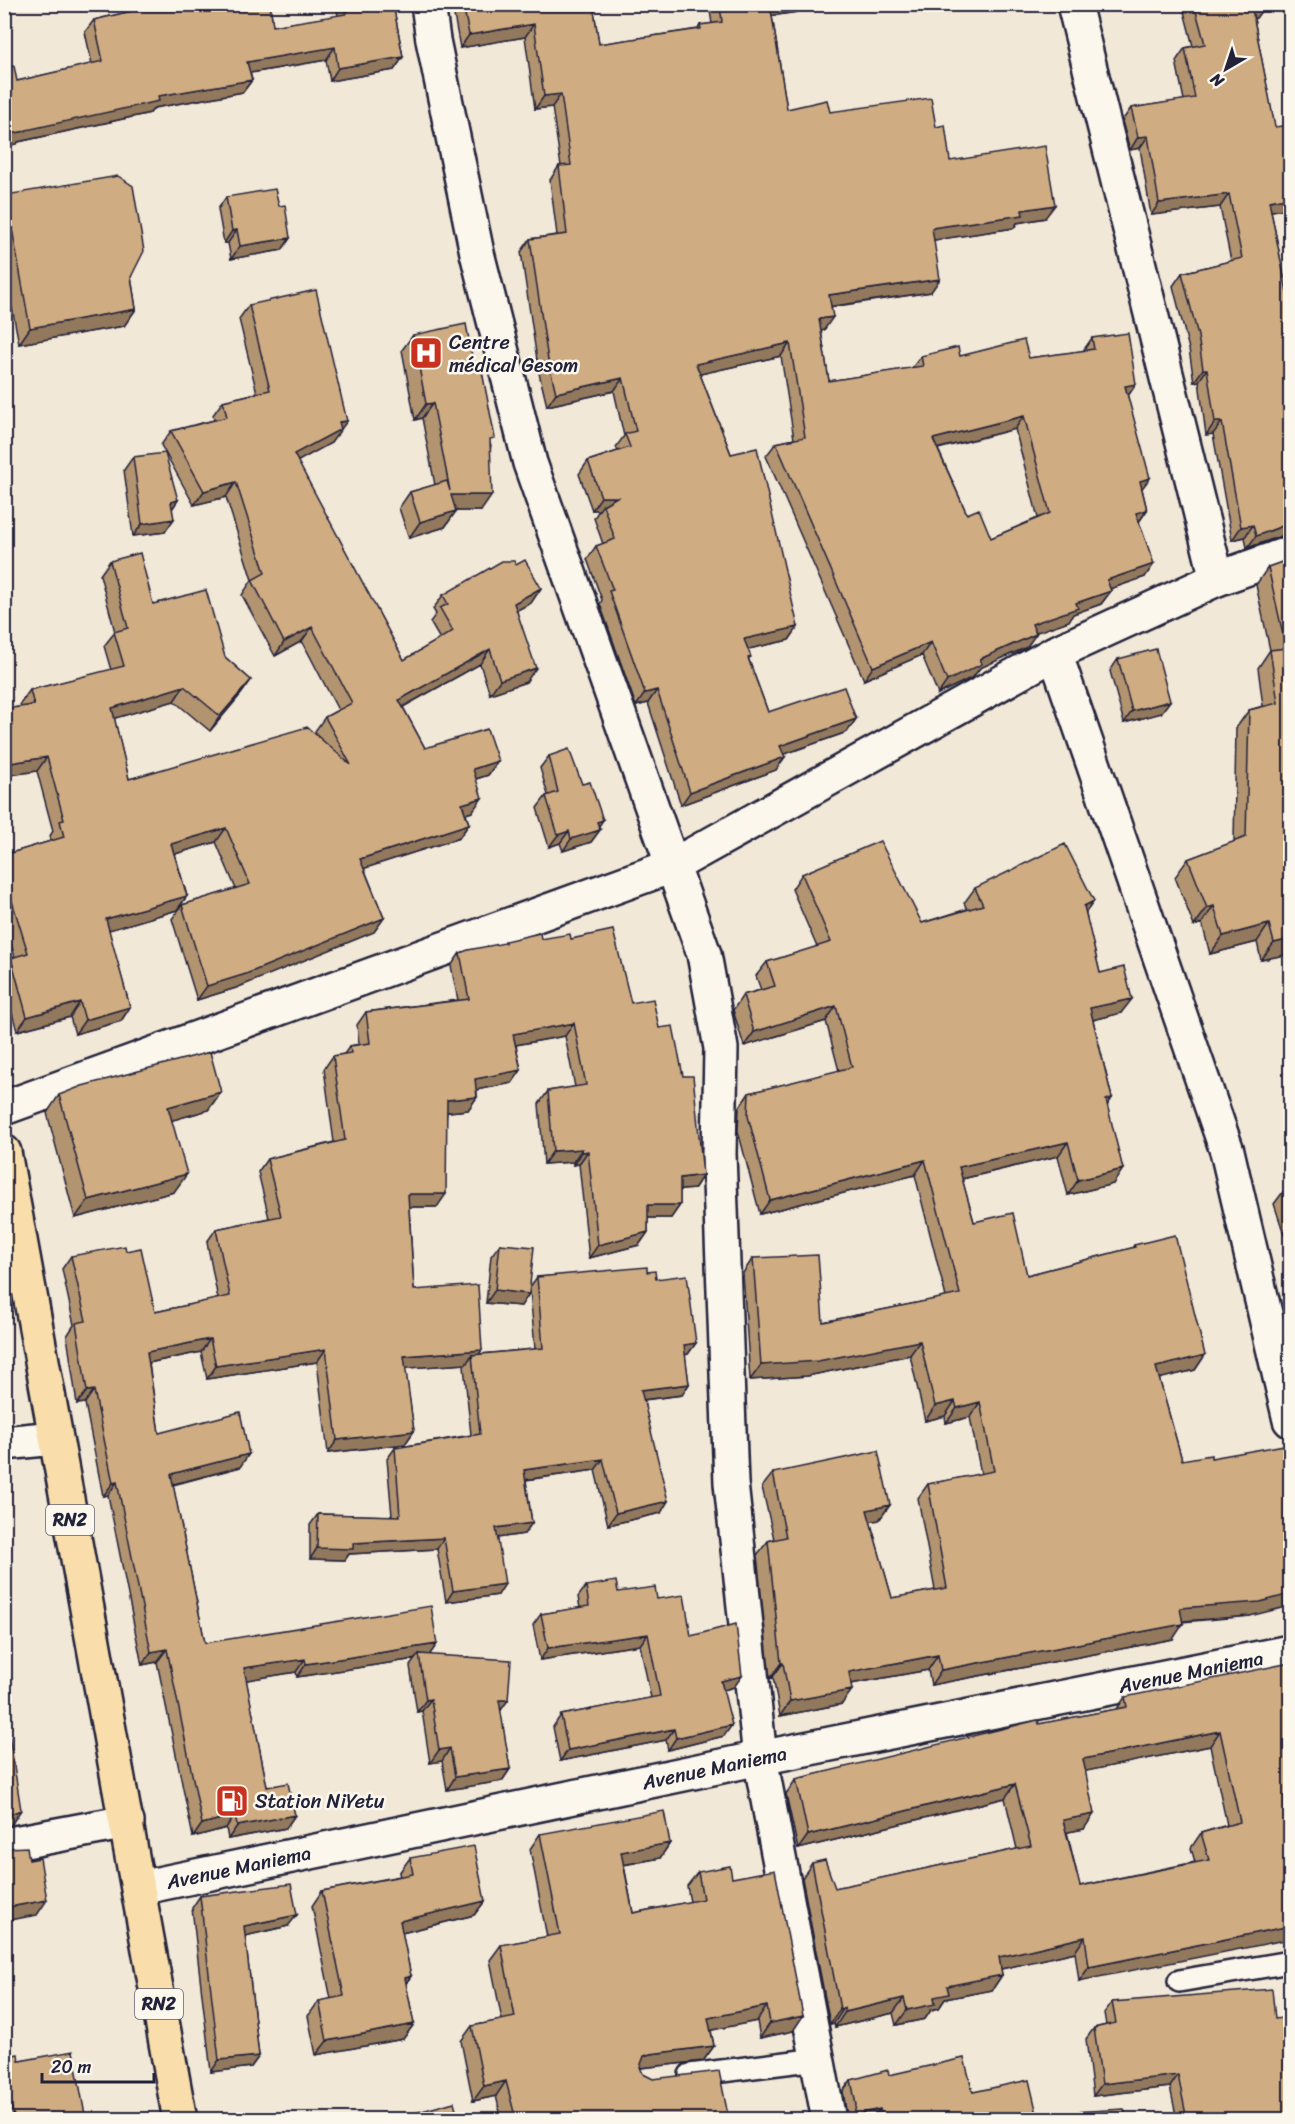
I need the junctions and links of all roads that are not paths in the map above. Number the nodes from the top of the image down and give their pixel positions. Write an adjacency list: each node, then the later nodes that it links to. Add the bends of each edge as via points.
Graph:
1 (428, 4): 6 (street, via 477,253 530,462)
2 (1074, 4): 4 (street)
3 (1290, 553): 4 (street)
4 (1217, 579): 5 (street)
5 (1055, 653): 6 (street); 9 (street, via 1227,1151)
6 (672, 867): 7 (street); 13 (street, via 704,954 721,1048 719,1154 731,1483)
7 (4, 1108)
8 (4, 1152): 10 (highway, RN2)
9 (1290, 1420)
10 (55, 1438): 11 (street); 14 (highway, RN2)
11 (4, 1443)
12 (1290, 1653): 13 (street, Avenue Maniema)
13 (760, 1758): 16 (street, Avenue Maniema); 19 (street)
14 (127, 1822): 15 (street); 16 (highway, RN2)
15 (4, 1845)
16 (139, 1888): 21 (highway, RN2)
17 (1290, 1962): 18 (lane)
18 (1179, 1981)
19 (818, 2060): 20 (lane); 22 (street)
20 (665, 2078)
21 (180, 2120)
22 (829, 2120)

